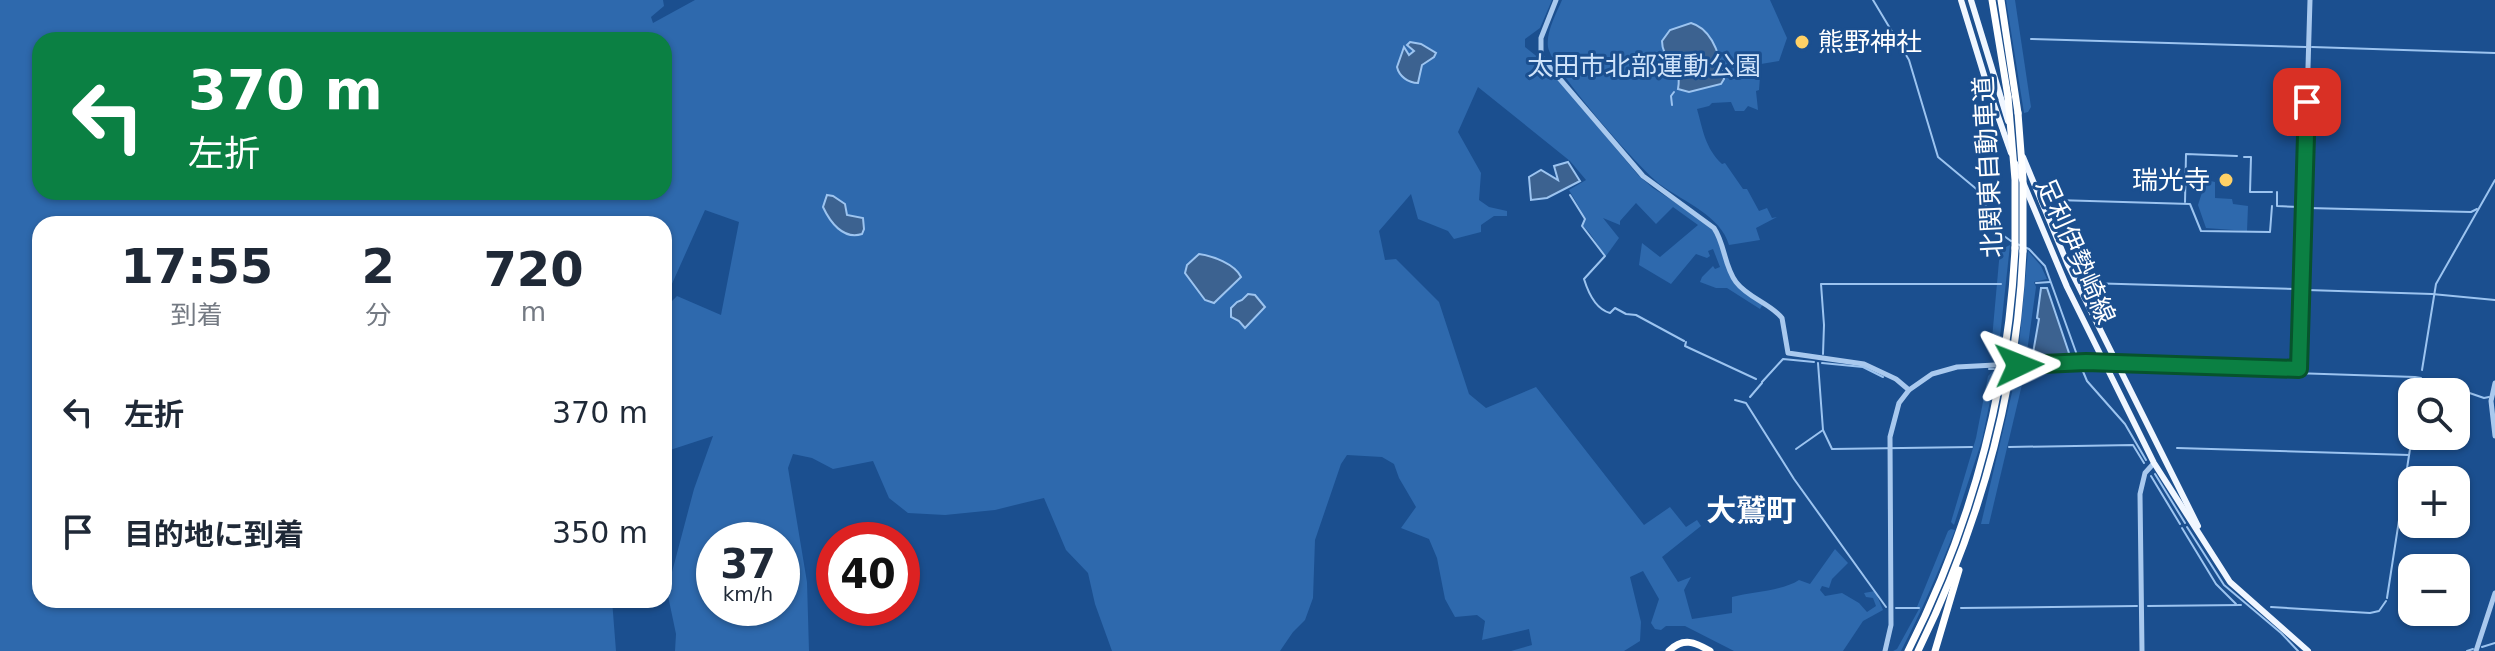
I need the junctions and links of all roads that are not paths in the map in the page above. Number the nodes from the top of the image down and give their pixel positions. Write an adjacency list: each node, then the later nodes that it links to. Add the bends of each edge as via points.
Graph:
1 (1556, 0): 13 (street, via 1541,38 1541,57 1643,176 1714,228 1737,283 1782,318 1788,353 1864,364)
2 (1961, 0): 8 (main road, 足利伊勢崎線, via 2013,157)
3 (1971, 0): 9 (main road, 足利伊勢崎線, via 2007,118 2059,247)
4 (1992, 0): 7 (highway, 北関東自動車道, bridge, via 2008,97)
5 (2001, 0): 7 (highway, 北関東自動車道, bridge, via 2023,179)
6 (2310, 0): 9 (street, via 2302,369)
7 (2019, 250): 18 (highway, 北関東自動車道, via 2018,326 1998,433); 24 (highway, 北関東自動車道, via 1990,433 1957,540)
8 (2104, 362): 9 (street); 11 (street); 16 (main road, 足利伊勢崎線)
9 (2116, 363): 14 (main road, 足利伊勢崎線)
10 (1995, 365): 13 (street, via 1943,370)
11 (2019, 365)
12 (2495, 383): 15 (street)
13 (1909, 390): 23 (street, via 1899,403 1890,437 1891,625)
14 (2149, 430): 16 (main road, via 2158,453); 17 (main road, 足利伊勢崎線)
15 (2495, 436)
16 (2154, 463): 17 (main road); 19 (main road, 足利伊勢崎線); 27 (street, via 2145,473 2140,494)
17 (2168, 465): 19 (main road, 足利伊勢崎線)
18 (1976, 510): 25 (highway, 北関東自動車道); 26 (highway)
19 (2208, 548): 28 (main road, 足利伊勢崎線, via 2236,588)
20 (2495, 593): 29 (street)
21 (1669, 651): 22 (highway, via 1689,642)
22 (1710, 651)
23 (1885, 651)
24 (1908, 651)
25 (1918, 651)
26 (1935, 651)
27 (2142, 651)
28 (2308, 651)
29 (2476, 651)

